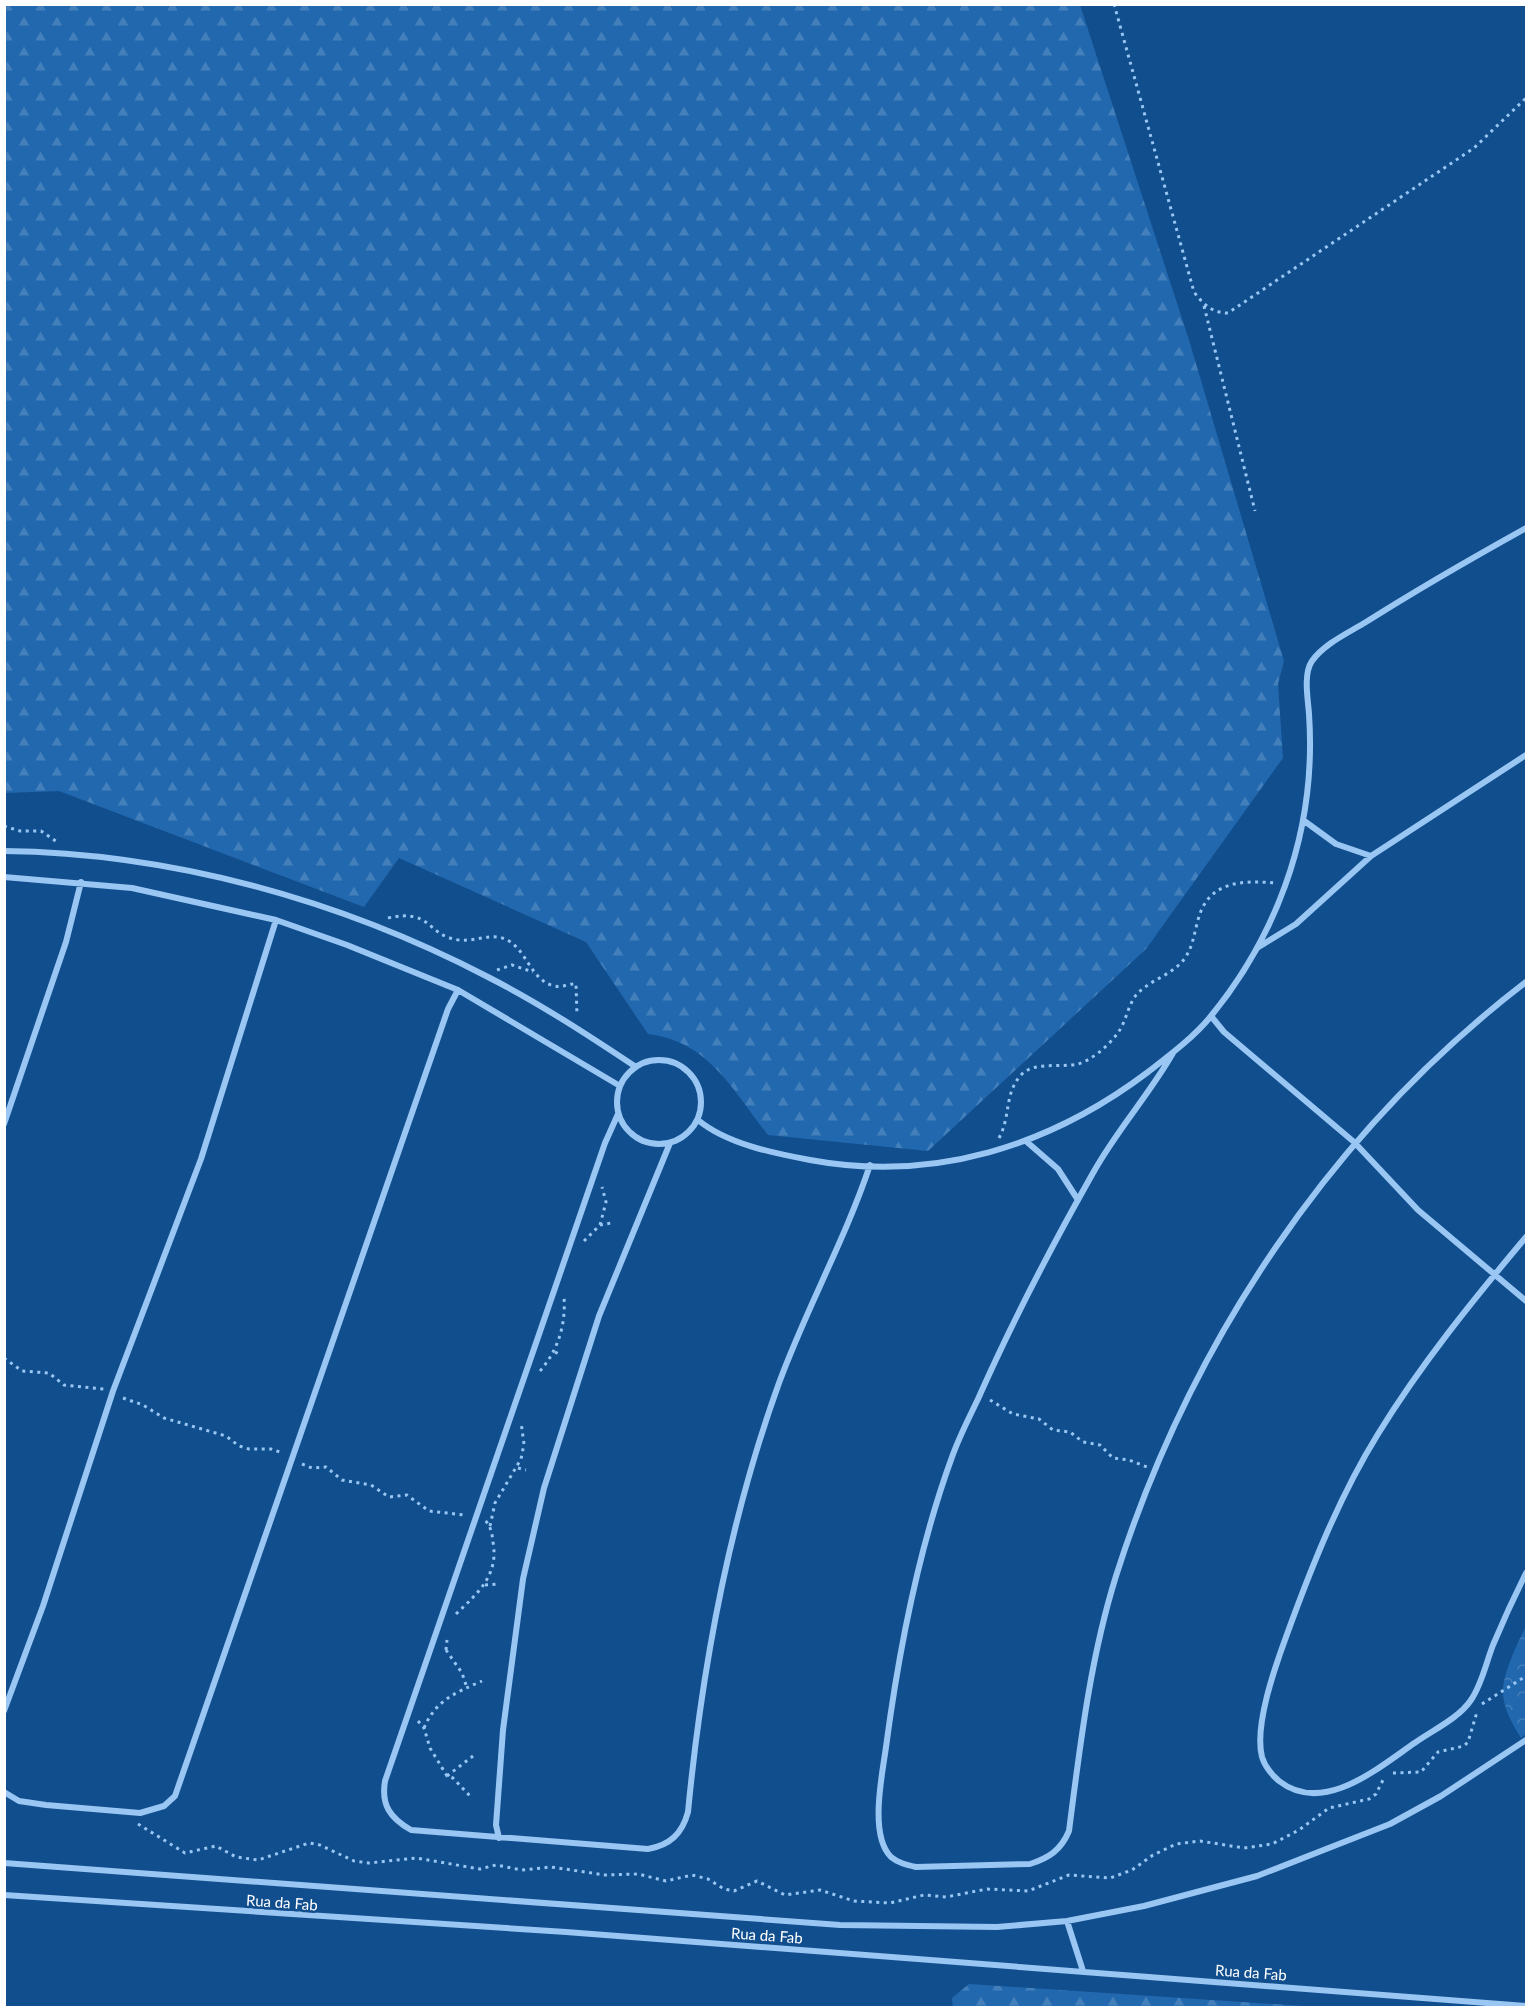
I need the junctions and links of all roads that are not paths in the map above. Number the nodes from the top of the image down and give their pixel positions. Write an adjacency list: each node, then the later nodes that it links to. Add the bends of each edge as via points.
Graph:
1 (1527, 528): 3 (street, via 1414,592 1323,650 1310,663 1310,751)
2 (1527, 755): 5 (street)
3 (1303, 820): 5 (street, via 1336,844); 9 (street, via 1286,884)
4 (4, 851): 14 (street, via 202,874 331,909 490,977)
5 (1371, 856): 9 (street, via 1296,924)
6 (4, 877): 7 (street)
7 (81, 882): 8 (street, via 185,898); 18 (street, via 66,942)
8 (276, 920): 11 (street); 28 (street, via 201,1159 113,1391 43,1606)
9 (1257, 948): 12 (street)
10 (1527, 982): 20 (street, via 1462,1034)
11 (458, 990): 15 (street); 30 (street, via 448,1009 175,1796 153,1811 123,1811 19,1801)
12 (1211, 1017): 13 (street); 20 (street)
13 (1173, 1053): 19 (street, via 1094,1110); 23 (street)
14 (636, 1067): 15 (street); 17 (street, via 662,1060 687,1070 700,1093)
15 (620, 1086): 16 (street)
16 (618, 1114): 21 (street, via 624,1127 640,1140); 31 (street, via 474,1515 385,1781 386,1808 411,1830)
17 (698, 1120): 21 (street, via 691,1130); 22 (street, via 735,1140 789,1156 831,1164)
18 (4, 1124)
19 (1027, 1142): 22 (street, via 933,1163); 23 (street, via 1058,1169)
20 (1354, 1142): 23 (street, via 1280,1240 1221,1335 1154,1470 1116,1578 1099,1645 1064,1843 1045,1859 1030,1864 916,1867 901,1863 885,1848 878,1824 898,1661 922,1557 952,1456 1022,1302); 25 (street, via 1418,1210)
21 (670, 1143): 31 (street, via 599,1316 544,1488 523,1579 503,1730 496,1825)
22 (870, 1165): 31 (street, via 779,1384 747,1488 721,1589 688,1812 681,1832 661,1847 648,1849)
23 (1078, 1200)
24 (1527, 1237): 25 (street)
25 (1494, 1275): 26 (street); 27 (street, via 1446,1334 1377,1435 1325,1538 1277,1661 1263,1725 1262,1758 1268,1770 1286,1786 1310,1794 1327,1792 1371,1772 1451,1718 1473,1698 1505,1616)
26 (1527, 1301)
27 (1527, 1574)
28 (4, 1711)
29 (1527, 1740): 34 (street, via 1441,1796 1339,1846 1192,1895)
30 (4, 1792)
31 (499, 1838)
32 (4, 1863): 34 (street, via 840,1925 972,1929)
33 (4, 1895): 35 (street, Rua da Fab)
34 (1067, 1921): 35 (street)
35 (1083, 1971): 36 (street, Rua da Fab)
36 (1527, 2006)

